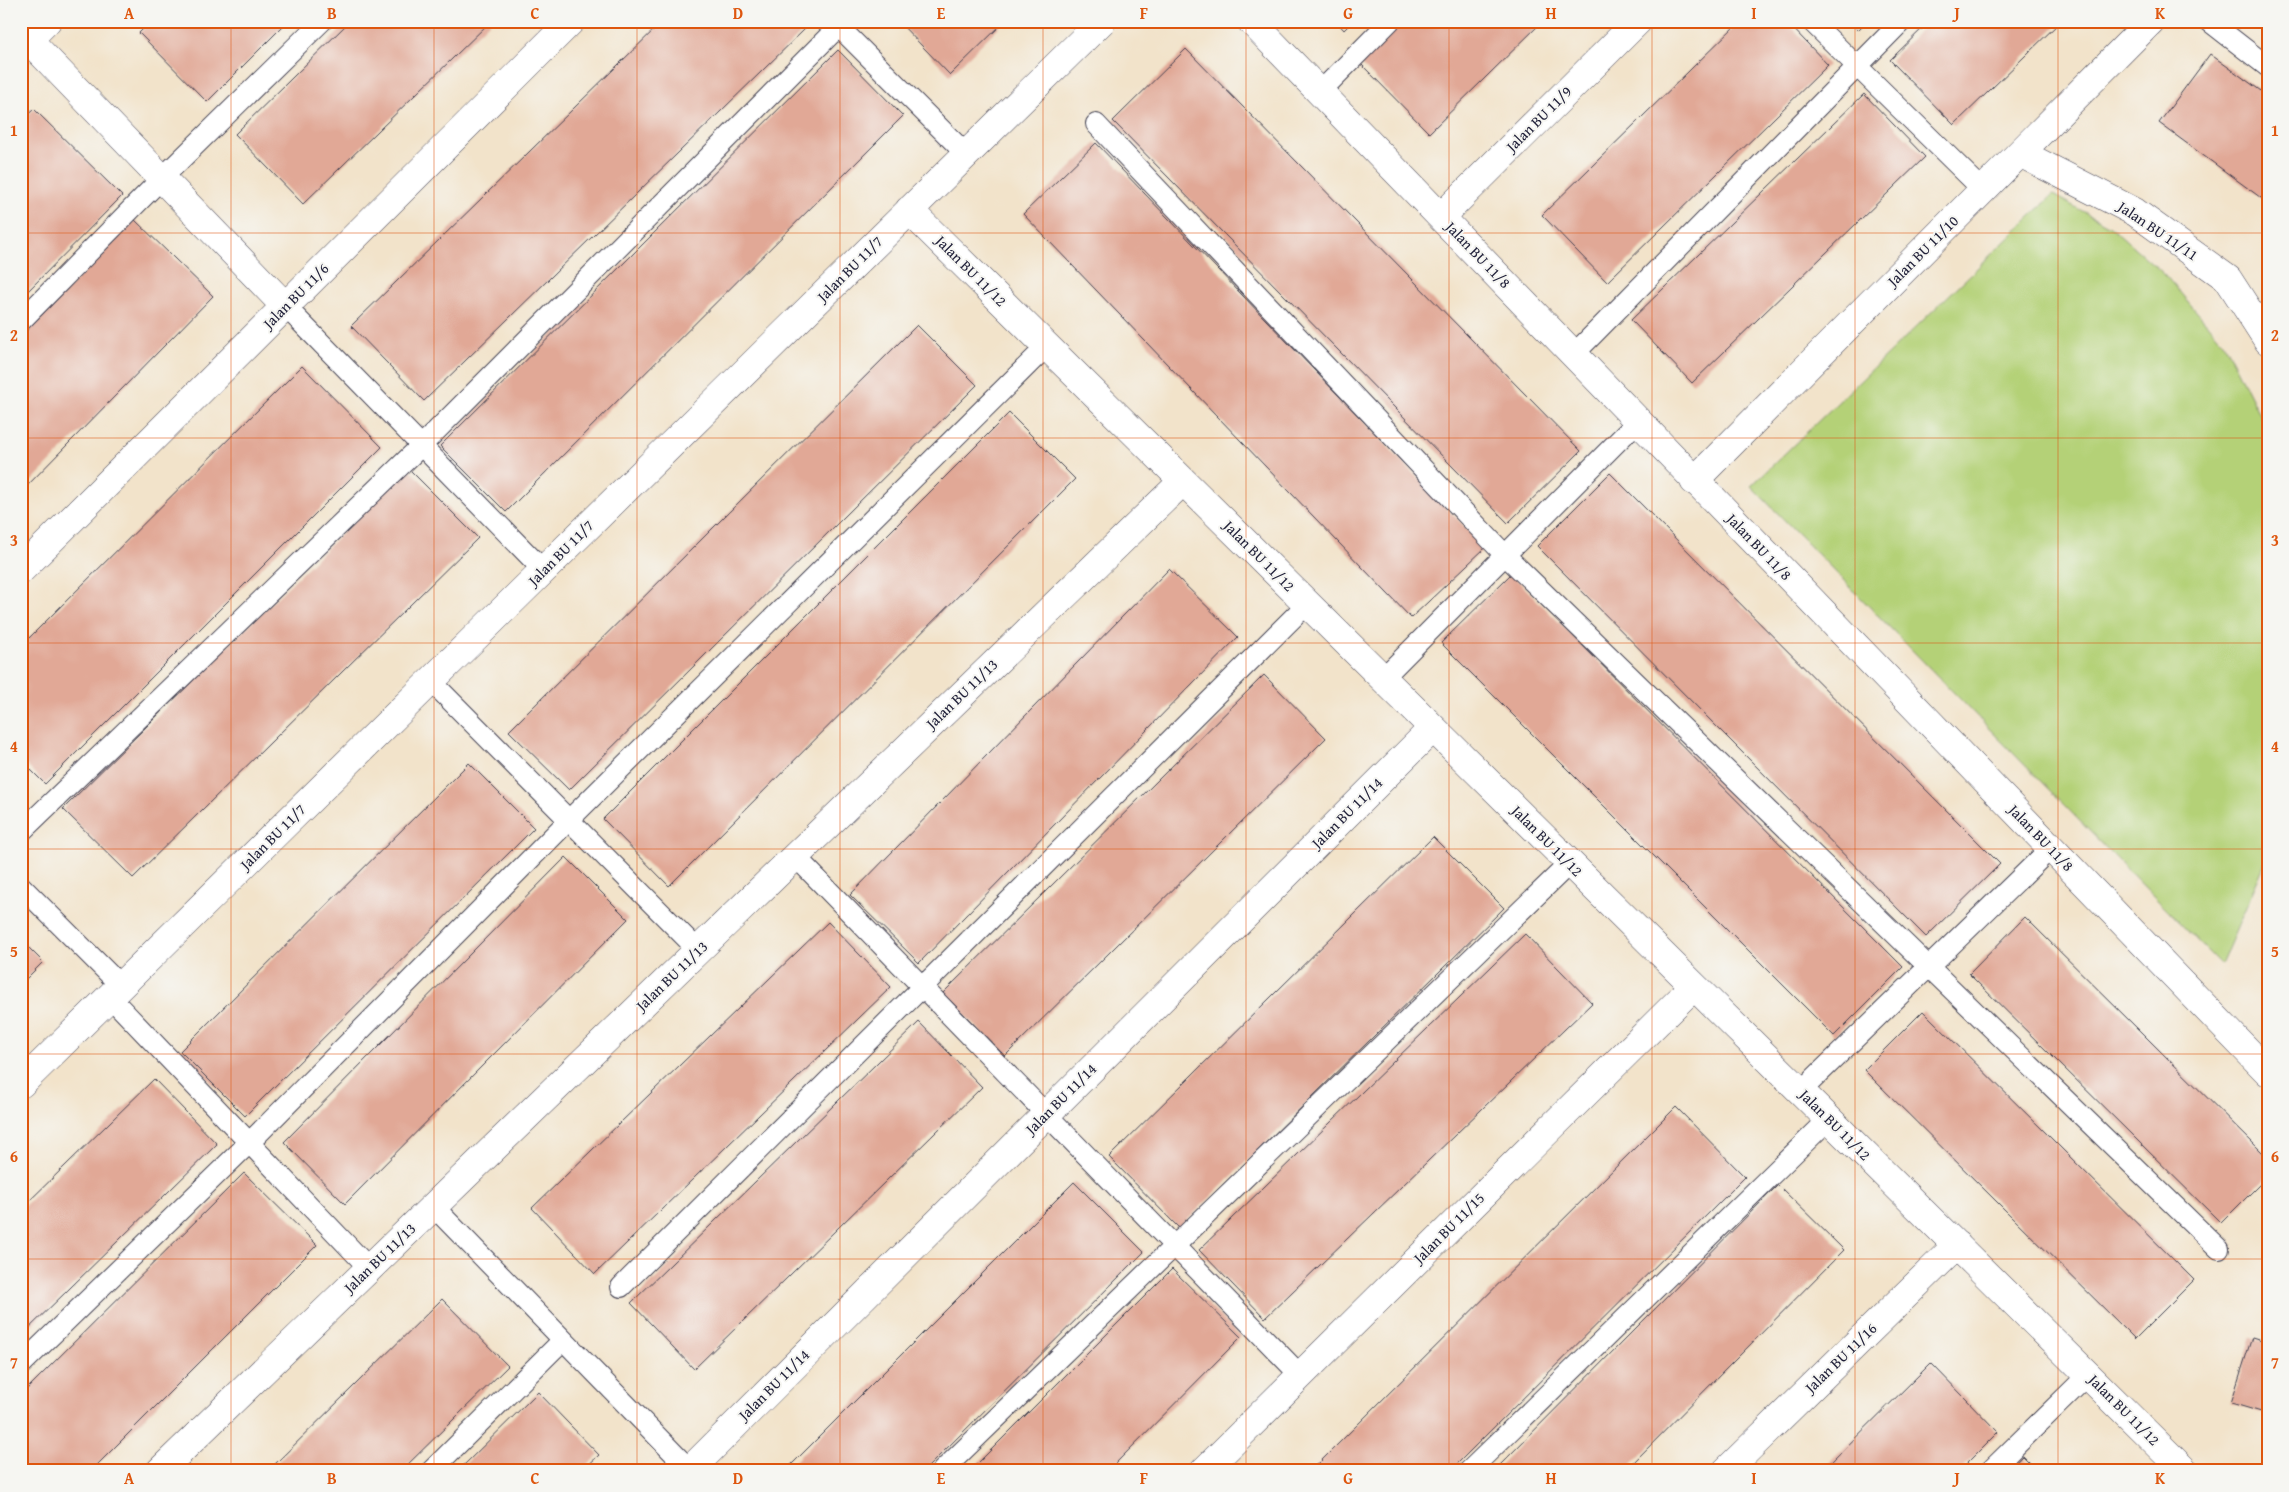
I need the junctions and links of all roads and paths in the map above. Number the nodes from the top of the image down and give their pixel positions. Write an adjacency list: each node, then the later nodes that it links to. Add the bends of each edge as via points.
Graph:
1 (322, 21): 19 (lane)
2 (571, 21): 23 (street, Jalan BU 11/6)
3 (1102, 21): 18 (street, Jalan BU 11/7)
4 (1252, 21): 15 (street, Jalan BU 11/8)
5 (1390, 21): 15 (lane)
6 (1638, 21): 22 (street, Jalan BU 11/9)
7 (1811, 21): 13 (lane)
8 (1902, 21): 13 (lane)
9 (2151, 21): 17 (street, Jalan BU 11/10)
10 (2209, 21): 14 (lane)
11 (839, 23): 18 (lane); 29 (lane)
12 (30, 35): 19 (street)
13 (1857, 67): 20 (lane); 27 (lane)
14 (2268, 67)
15 (1320, 92): 22 (street, Jalan BU 11/8)
16 (1096, 124): 32 (lane)
17 (2020, 152): 20 (street, Jalan BU 11/10); 25 (street, Jalan BU 11/11, via 2135,212 2228,279)
18 (966, 154): 21 (street, Jalan BU 11/7)
19 (162, 178): 23 (street); 24 (lane)
20 (1983, 190): 31 (street, Jalan BU 11/10)
21 (909, 210): 26 (street, Jalan BU 11/12); 34 (street, Jalan BU 11/7)
22 (1442, 217): 27 (street, Jalan BU 11/8)
23 (285, 306): 29 (lane); 33 (street, Jalan BU 11/6)
24 (21, 321)
25 (2268, 341)
26 (1047, 346): 30 (street, Jalan BU 11/12); 39 (lane)
27 (1574, 354): 28 (street, Jalan BU 11/8)
28 (1638, 421): 31 (street, Jalan BU 11/8); 32 (lane)
29 (422, 445): 34 (lane); 40 (lane)
30 (1183, 481): 35 (street, Jalan BU 11/12); 42 (street, Jalan BU 11/13)
31 (1694, 481): 41 (street, Jalan BU 11/8)
32 (1505, 555): 36 (lane); 46 (lane)
33 (21, 570)
34 (543, 570): 37 (street, Jalan BU 11/7)
35 (1307, 604): 36 (street, Jalan BU 11/12); 48 (lane)
36 (1383, 678): 38 (street, Jalan BU 11/12)
37 (431, 681): 39 (lane); 49 (street, Jalan BU 11/7)
38 (1433, 728): 43 (street, Jalan BU 11/12); 53 (street, Jalan BU 11/14)
39 (569, 820): 45 (lane); 55 (lane)
40 (21, 832)
41 (2051, 848): 46 (lane); 50 (street, Jalan BU 11/8)
42 (795, 856): 45 (street, Jalan BU 11/13); 48 (lane)
43 (1570, 863): 47 (street, Jalan BU 11/12); 58 (lane)
44 (21, 886): 49 (lane)
45 (698, 950): 56 (street, Jalan BU 11/13)
46 (1929, 966): 52 (lane); 59 (lane)
47 (1694, 986): 52 (street, Jalan BU 11/12); 64 (street, Jalan BU 11/15)
48 (923, 987): 53 (lane); 61 (lane)
49 (116, 992): 51 (street, Jalan BU 11/7); 55 (lane)
50 (2266, 1064)
51 (21, 1084)
52 (1801, 1091): 54 (street, Jalan BU 11/12)
53 (1046, 1114): 58 (lane); 67 (street, Jalan BU 11/14)
54 (1829, 1119): 57 (street, Jalan BU 11/12); 71 (lane)
55 (249, 1143): 60 (lane); 63 (lane)
56 (433, 1206): 60 (street, Jalan BU 11/13); 62 (lane)
57 (1957, 1245): 65 (street, Jalan BU 11/12); 72 (street, Jalan BU 11/16)
58 (1174, 1246): 64 (lane); 70 (lane)
59 (2219, 1250)
60 (369, 1268): 68 (street, Jalan BU 11/13)
61 (621, 1287)
62 (563, 1340): 67 (lane); 69 (lane)
63 (21, 1365)
64 (1300, 1375): 66 (street, Jalan BU 11/15)
65 (2088, 1375): 73 (lane); 74 (street, Jalan BU 11/12)
66 (1216, 1467)
67 (690, 1470)
68 (160, 1471)
69 (431, 1471)
70 (942, 1471)
71 (1469, 1471)
72 (1726, 1471)
73 (1990, 1471)
74 (2185, 1471)

